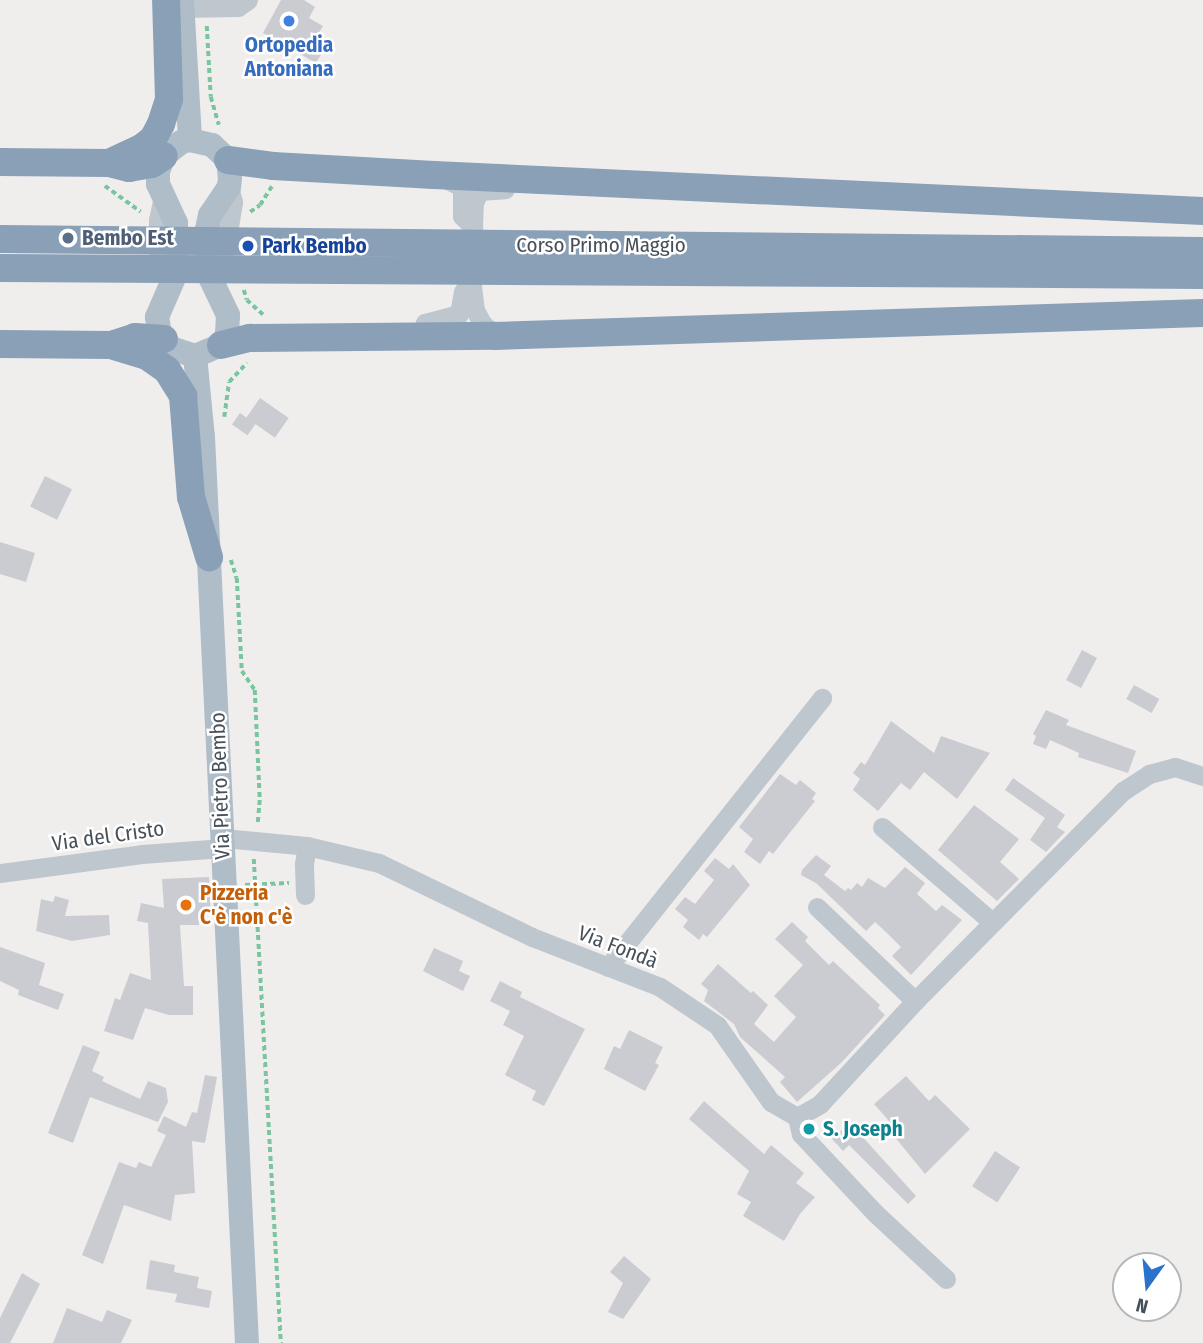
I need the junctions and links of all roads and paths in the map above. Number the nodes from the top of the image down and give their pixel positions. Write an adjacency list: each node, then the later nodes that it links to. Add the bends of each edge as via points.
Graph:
1 (247, 0): 2 (street, via 238,7)
2 (184, 4): 3 (path); 4 (main road); 7 (highway, via 161,124 143,147)
3 (220, 127)
4 (190, 140): 5 (main road); 8 (main road, via 212,145)
5 (164, 156): 7 (highway, via 152,164 129,168); 22 (main road, via 159,184 176,223 176,273 157,317)
6 (0, 163): 7 (highway)
7 (109, 163)
8 (228, 174): 9 (highway, via 273,166); 25 (main road, via 207,229 207,271 223,300 228,325)
9 (434, 175): 10 (highway); 12 (street, via 450,178 462,187 462,216)
10 (527, 180): 11 (highway); 12 (street, via 506,189 479,191)
11 (1203, 211)
12 (473, 227): 18 (street)
13 (0, 239): 15 (highway, Corso Primo Maggio)
14 (1203, 251): 15 (highway, Corso Primo Maggio)
15 (671, 259): 16 (highway, Corso Primo Maggio); 17 (highway, Corso Primo Maggio)
16 (0, 268)
17 (1203, 275)
18 (471, 278): 20 (street, via 475,310); 21 (street, via 459,314 425,323)
19 (1203, 313): 20 (highway)
20 (495, 337): 21 (highway)
21 (420, 338): 25 (highway, via 250,338)
22 (164, 339): 24 (highway, via 135,337); 26 (main road, via 179,353)
23 (0, 344): 24 (highway)
24 (111, 345): 29 (highway, via 147,356 167,370 183,396 191,497)
25 (221, 345): 26 (main road)
26 (195, 356): 29 (main road, Via Pietro Bembo)
27 (250, 361): 28 (path, via 229,382)
28 (223, 421)
29 (219, 557): 32 (path, via 237,578 242,671 255,690); 34 (main road, Via Pietro Bembo)
30 (822, 698): 42 (street)
31 (1203, 776): 41 (street, via 1175,767 1149,774 1122,790)
32 (258, 825)
33 (881, 827): 41 (street)
34 (223, 843): 35 (street, Via Fondà); 37 (street, Via del Cristo); 46 (main road, Via Pietro Bembo)
35 (307, 846): 39 (street); 42 (street, Via Fondà, via 379,863 532,937)
36 (256, 850): 38 (path)
37 (0, 873)
38 (256, 885): 39 (path); 47 (path)
39 (304, 889)
40 (817, 906): 43 (street)
41 (992, 922): 43 (street)
42 (608, 967): 44 (street, Via Fondà, via 660,987 717,1025 771,1102)
43 (915, 1001): 44 (street, via 820,1104)
44 (797, 1117): 45 (street, via 801,1134 875,1213)
45 (946, 1279)
46 (247, 1343)
47 (281, 1343)

